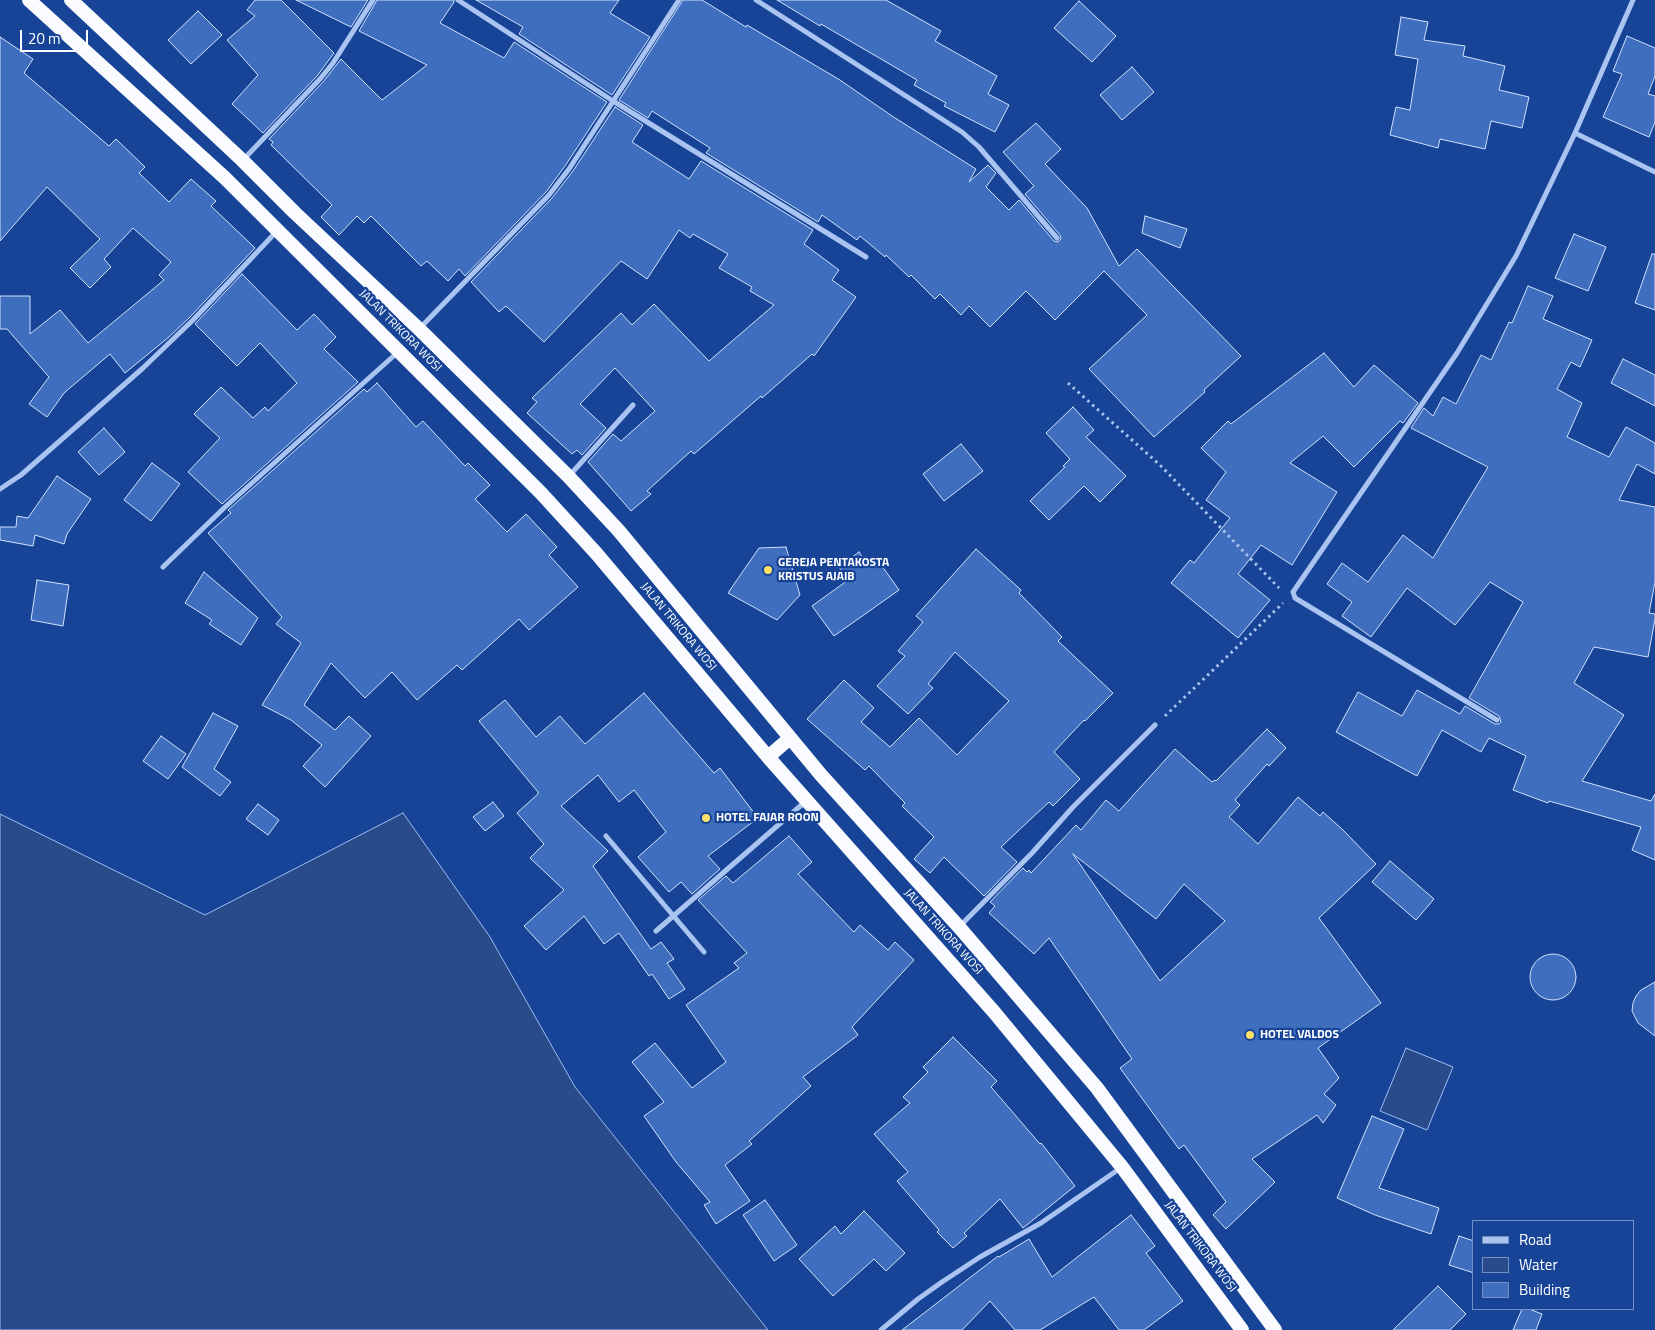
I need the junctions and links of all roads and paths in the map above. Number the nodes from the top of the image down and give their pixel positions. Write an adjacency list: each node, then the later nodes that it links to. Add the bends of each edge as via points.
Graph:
1 (29, 0): 12 (highway, JALAN TRIKORA WOSI, via 225,178)
2 (71, 0): 10 (highway, JALAN TRIKORA WOSI)
3 (373, 0): 10 (street, via 320,79)
4 (458, 0): 8 (street)
5 (679, 0): 8 (street)
6 (756, 0): 13 (street, via 962,132 979,147)
7 (1633, 0): 9 (street)
8 (613, 101): 14 (street); 15 (street, via 549,195)
9 (1575, 133): 11 (street); 22 (street, via 1516,256 1462,345)
10 (242, 160): 15 (highway, JALAN TRIKORA WOSI)
11 (1655, 172)
12 (277, 231): 16 (highway, JALAN TRIKORA WOSI); 20 (street, via 143,368 21,475)
13 (1057, 238)
14 (866, 257)
15 (419, 329): 19 (highway, JALAN TRIKORA WOSI)
16 (398, 351): 21 (street); 26 (highway, JALAN TRIKORA WOSI, via 584,540)
17 (1068, 383): 22 (path, via 1160,465)
18 (633, 405): 19 (street)
19 (569, 477): 25 (highway, JALAN TRIKORA WOSI, via 619,531)
20 (0, 489)
21 (163, 567)
22 (1291, 596): 23 (street); 24 (path)
23 (1497, 720)
24 (1155, 725): 30 (street)
25 (790, 738): 26 (highway); 30 (highway, JALAN TRIKORA WOSI)
26 (768, 757): 27 (highway, JALAN TRIKORA WOSI)
27 (806, 801): 29 (street); 33 (highway, JALAN TRIKORA WOSI, via 994,1012)
28 (606, 836): 29 (street)
29 (673, 916): 31 (street); 32 (street)
30 (959, 928): 36 (highway, JALAN TRIKORA WOSI, via 1097,1088)
31 (656, 931)
32 (704, 952)
33 (1122, 1167): 34 (street, via 1041,1223 980,1257 918,1298); 35 (highway, JALAN TRIKORA WOSI)
34 (880, 1330)
35 (1242, 1330)
36 (1275, 1330)

